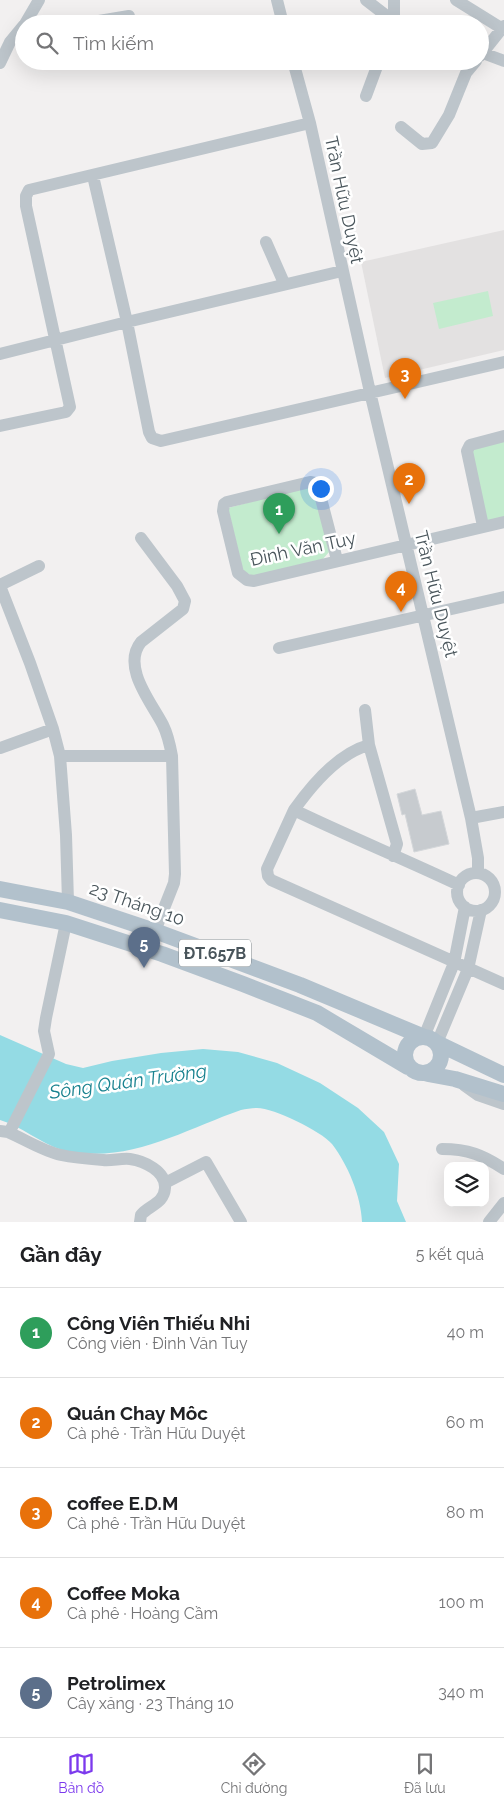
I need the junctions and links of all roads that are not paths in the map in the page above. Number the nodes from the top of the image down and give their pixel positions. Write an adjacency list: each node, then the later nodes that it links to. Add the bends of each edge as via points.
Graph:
1 (39, 0): 6 (street)
2 (277, 0): 7 (street)
3 (366, 0): 8 (street)
4 (394, 0): 9 (street)
5 (456, 0): 10 (street)
6 (31, 15)
7 (281, 15)
8 (385, 15)
9 (395, 15)
10 (482, 15)
11 (489, 19): 12 (street)
12 (502, 27): 14 (street)
13 (15, 40): 16 (street)
14 (489, 44)
15 (489, 57): 17 (street)
16 (1, 58)
17 (504, 61)
18 (295, 70): 22 (street, Trần Hữu Duyệt)
19 (376, 70): 21 (street)
20 (468, 70): 23 (street, via 449,115 432,143 422,144)
21 (366, 96)
22 (310, 123): 24 (street); 26 (street, Trần Hữu Duyệt)
23 (401, 127)
24 (93, 176): 28 (street); 29 (street, via 30,190 26,196)
25 (266, 242): 27 (street)
26 (342, 271): 27 (street); 32 (street, Trần Hữu Duyệt)
27 (284, 283): 28 (street)
28 (127, 322): 29 (street); 32 (street, via 149,432 156,440)
29 (56, 339): 30 (street); 33 (street, via 70,409)
30 (0, 354)
31 (504, 362): 32 (street)
32 (370, 392): 38 (street, Trần Hữu Duyệt)
33 (0, 426)
34 (504, 436): 36 (street, via 474,442 467,450)
35 (504, 522): 36 (street, Đinh Văn Tuy)
36 (483, 526): 38 (street, Đinh Văn Tuy)
37 (141, 538): 50 (street, via 185,601 183,609 141,642 135,660 140,685 164,727)
38 (406, 545): 39 (street, Đinh Văn Tuy); 43 (street, Trần Hữu Duyệt)
39 (337, 560): 39 (street, Đinh Văn Tuy, via 247,580 238,573 224,504 315,483)
40 (39, 566): 41 (street)
41 (0, 586): 46 (street)
42 (504, 597): 43 (street)
43 (423, 614): 44 (street); 53 (street, Trần Hữu Duyệt)
44 (279, 648)
45 (365, 710): 47 (street)
46 (53, 729): 48 (street); 49 (street)
47 (369, 745): 51 (street, via 353,752 321,777); 54 (street, via 397,844)
48 (0, 748)
49 (60, 756): 50 (street); 58 (street)
50 (172, 756): 64 (street, via 175,874)
51 (294, 810): 54 (street); 65 (street, via 267,870 271,880)
52 (504, 812): 53 (street)
53 (471, 818): 55 (street, Trần Hữu Duyệt)
54 (393, 856): 56 (street)
55 (478, 873): 56 (street, via 466,876); 59 (street, via 493,883)
56 (458, 885): 60 (street, via 458,897)
57 (0, 888): 58 (main road, 23 Tháng 10 / ĐT.657B)
58 (68, 902): 63 (main road); 64 (main road, 23 Tháng 10 / ĐT.657B)
59 (498, 903): 62 (street)
60 (465, 907): 62 (street); 65 (street)
61 (0, 910): 63 (main road, ĐT.657B)
62 (481, 910): 66 (street)
63 (66, 923): 71 (main road, ĐT.657B, via 162,954 317,1013); 77 (street, via 44,1031 48,1054)
64 (155, 931): 68 (main road, 23 Tháng 10 / ĐT.657B, via 300,985)
65 (454, 963): 66 (street); 68 (street)
66 (468, 969): 67 (street); 68 (street)
67 (504, 984)
68 (430, 1040): 69 (main road, 23 Tháng 10 / ĐT.657B); 71 (main road, via 417,1038 405,1048 404,1061); 72 (main road, via 441,1050 440,1063)
69 (466, 1057): 70 (street, 23 Tháng 10); 73 (main road, ĐT.657B)
70 (504, 1066)
71 (408, 1067): 72 (main road, ĐT.657B)
72 (428, 1074): 74 (main road, ĐT.657B)
73 (504, 1075)
74 (456, 1079): 75 (main road, ĐT.657B); 76 (street, via 478,1095)
75 (504, 1094)
76 (504, 1104)
77 (6, 1131): 80 (street, via 62,1155 136,1161 157,1170)
78 (442, 1149): 79 (street, via 478,1154)
79 (504, 1169)
80 (165, 1183): 82 (street, via 162,1198 144,1212); 83 (street, via 206,1162)
81 (504, 1203): 84 (street)
82 (140, 1222)
83 (242, 1222)
84 (489, 1222)

